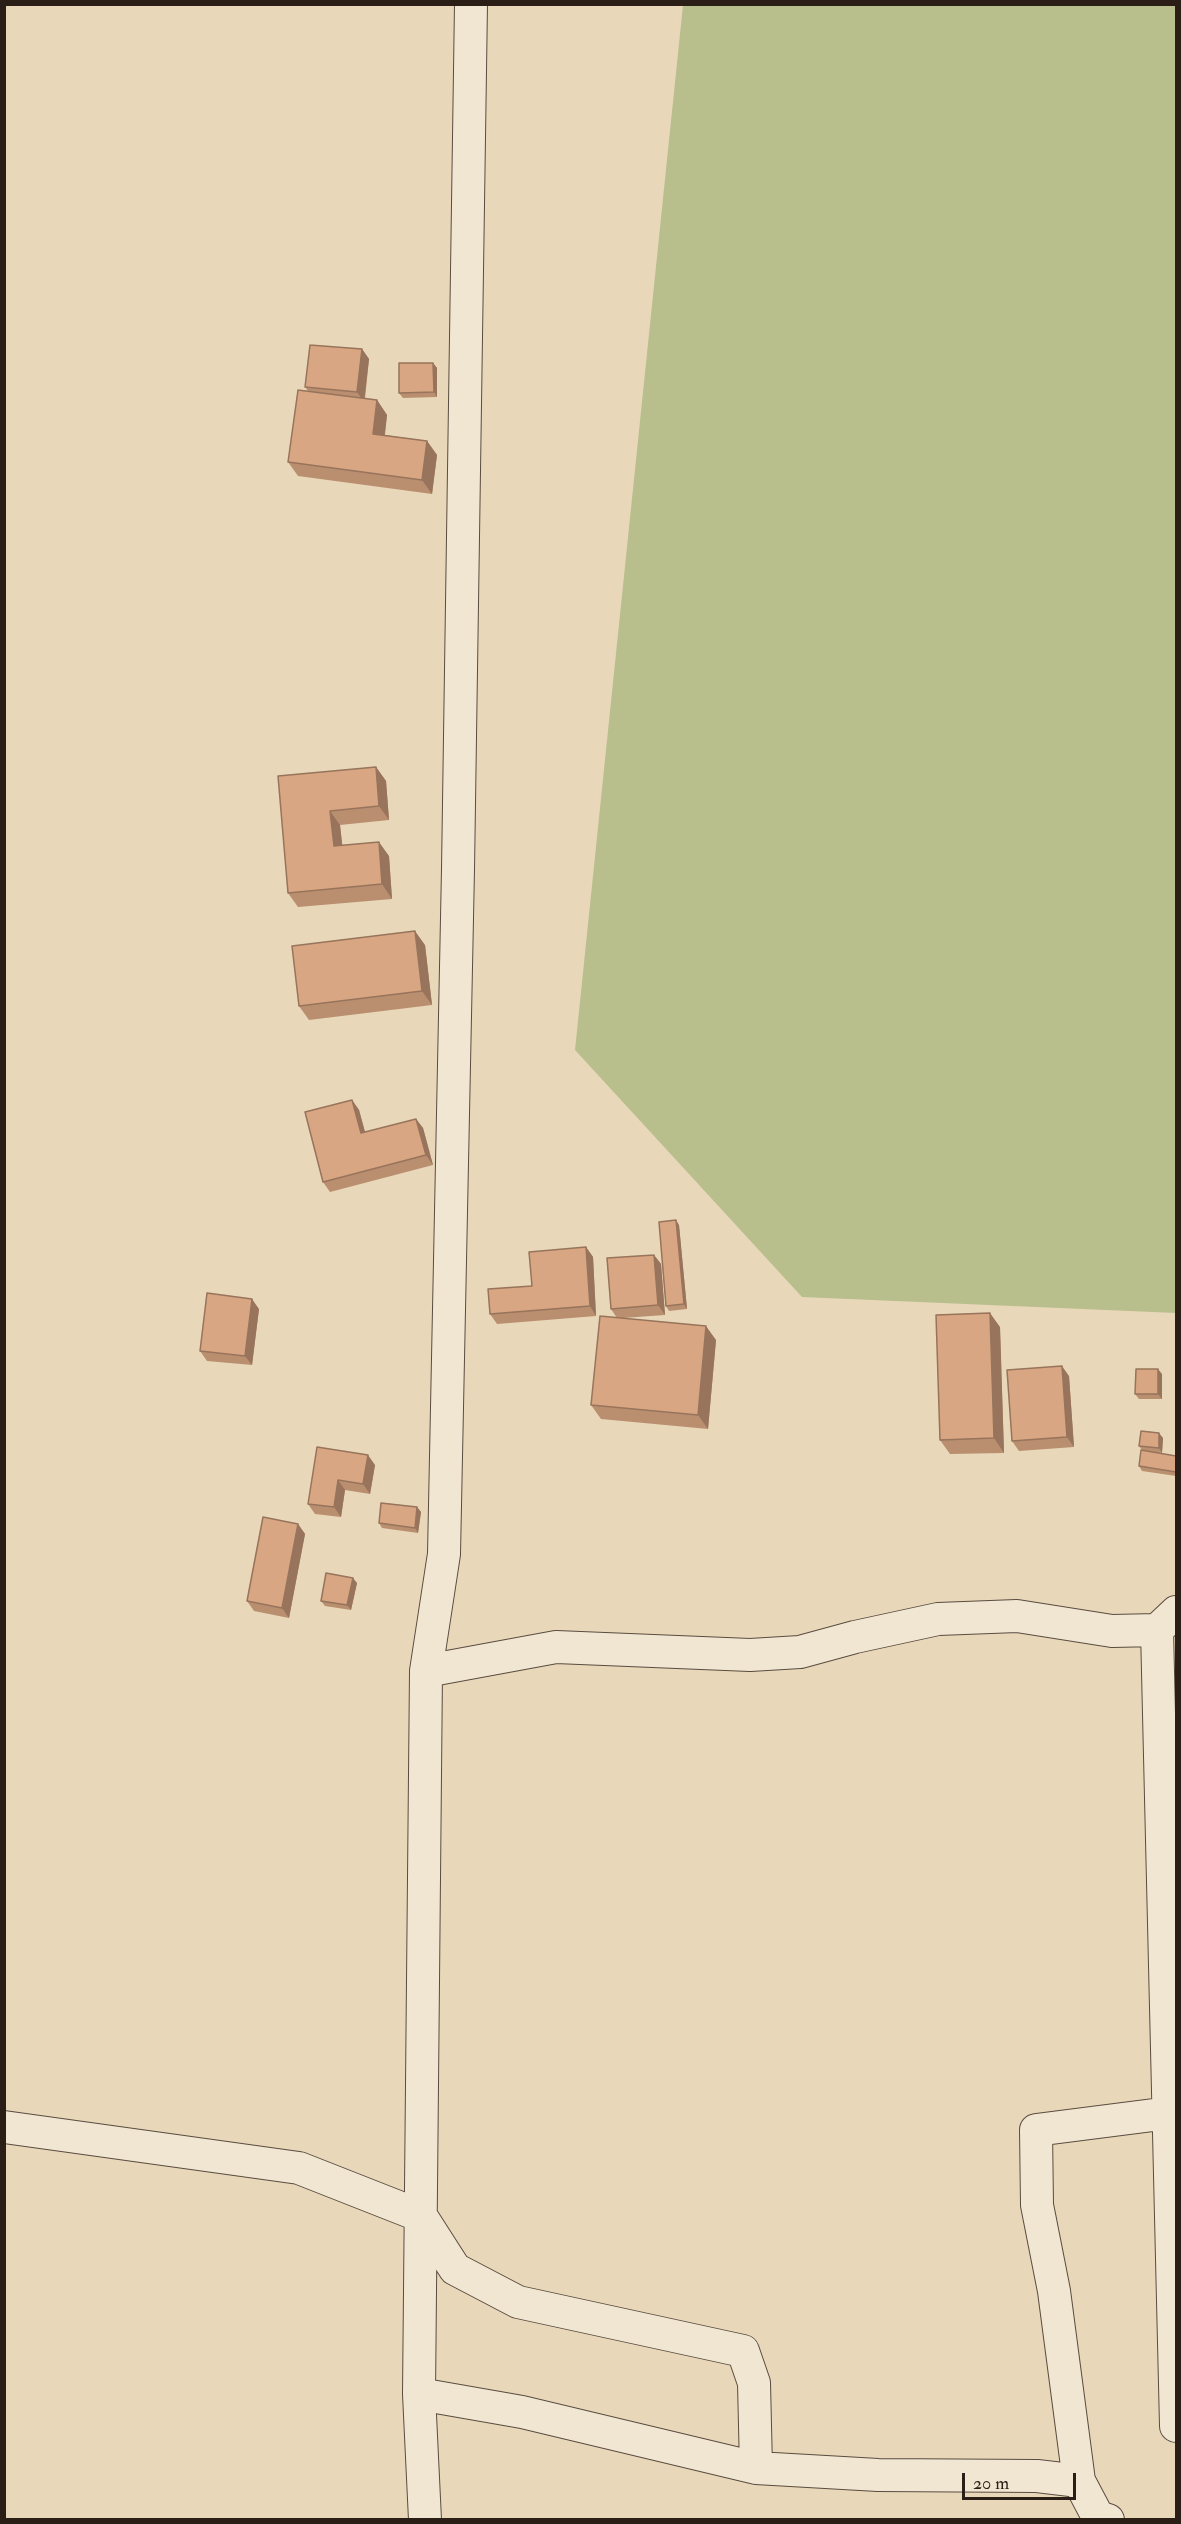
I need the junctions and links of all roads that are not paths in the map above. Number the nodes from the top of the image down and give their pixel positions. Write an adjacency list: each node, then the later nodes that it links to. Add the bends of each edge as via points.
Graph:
1 (471, 4): 3 (street, via 444,1554)
2 (1167, 1621): 3 (street, via 1112,1631 1017,1616 938,1619 800,1652 750,1655 556,1647); 4 (street)
3 (426, 1671): 6 (street)
4 (1169, 2113): 8 (street); 10 (street, via 1036,2130 1037,2205 1054,2291)
5 (4, 2127): 6 (street, via 299,2168)
6 (421, 2216): 7 (street); 9 (street, via 455,2269 518,2302 743,2351 754,2383)
7 (419, 2394): 9 (street, via 522,2412); 11 (street)
8 (1176, 2426)
9 (756, 2468): 10 (street, via 878,2475 1037,2475)
10 (1079, 2481): 12 (street, via 1098,2517)
11 (425, 2520)
12 (1108, 2520)

